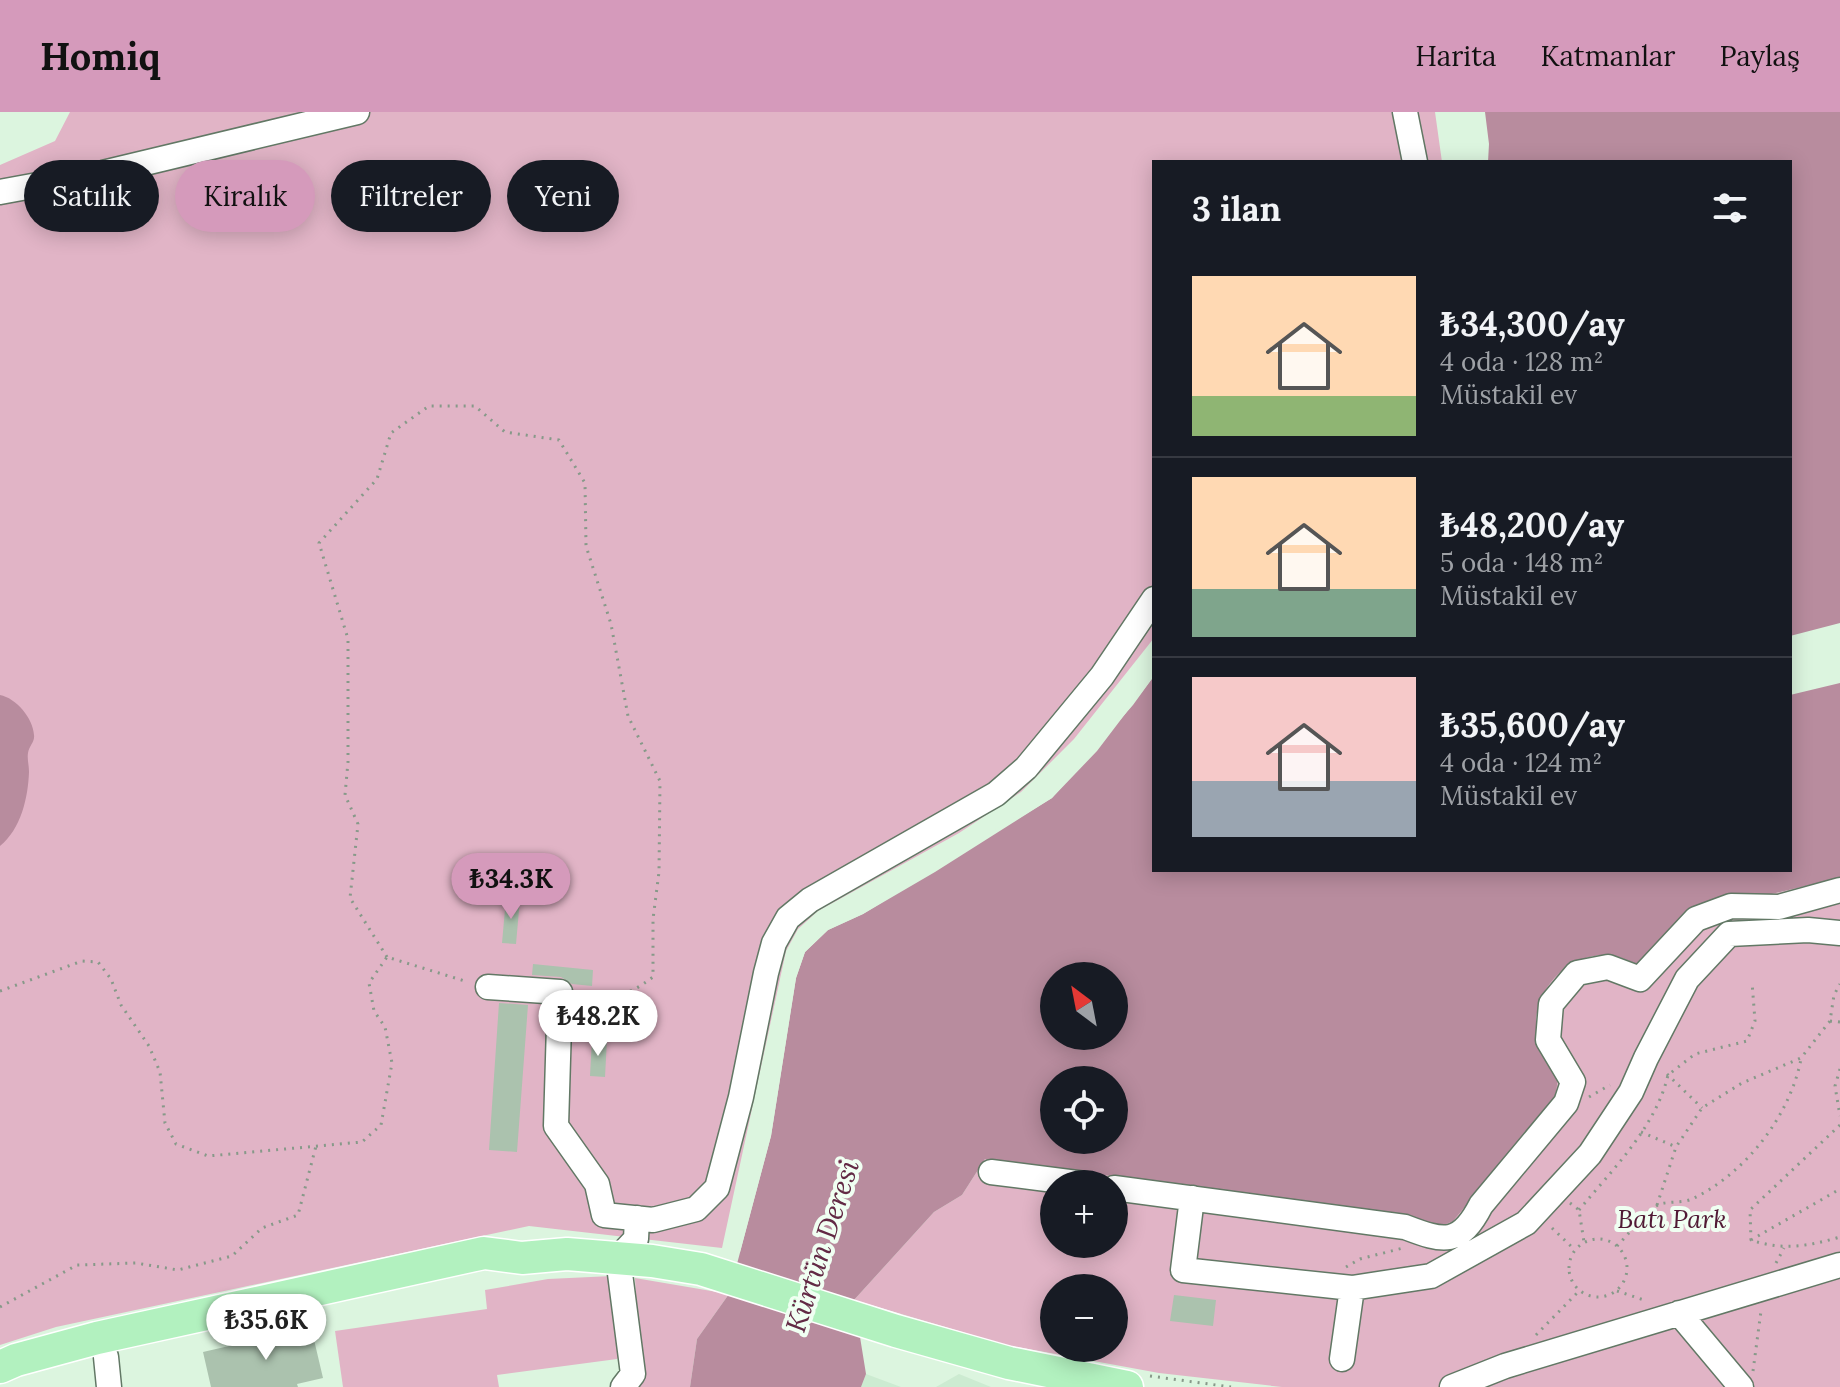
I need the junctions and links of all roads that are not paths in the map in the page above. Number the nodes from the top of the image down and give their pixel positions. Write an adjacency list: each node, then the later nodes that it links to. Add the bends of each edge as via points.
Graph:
1 (357, 112): 4 (street)
2 (1405, 112): 3 (street)
3 (1415, 160)
4 (0, 192)
5 (1152, 602): 13 (street, via 1102,676 1026,768 996,794 810,900 788,918 766,973 717,1188 696,1209 653,1220)
6 (1840, 890): 12 (street, via 1779,907 1731,906 1696,919 1640,979 1608,967 1577,973 1551,1004 1548,1040 1573,1082 1566,1103 1471,1224 1454,1236 1436,1239 1405,1227)
7 (1840, 933): 16 (street, via 1729,934 1687,979 1631,1092 1590,1154 1526,1223 1431,1276)
8 (488, 987): 13 (street, via 560,992 556,1126 597,1184 604,1215)
9 (991, 1172): 10 (street)
10 (1040, 1178)
11 (1128, 1190): 12 (street)
12 (1192, 1198): 16 (street, via 1183,1270)
13 (637, 1218): 14 (street, via 636,1239)
14 (618, 1258): 19 (main road, via 701,1269); 20 (main road, via 484,1253); 24 (street, via 633,1374)
15 (1840, 1265): 17 (street)
16 (1343, 1287): 18 (street)
17 (1679, 1313): 22 (street); 27 (street)
18 (1342, 1359)
19 (1009, 1363): 25 (main road); 26 (main road)
20 (101, 1365): 21 (main road, via 16,1360); 23 (main road)
21 (0, 1367)
22 (1747, 1380)
23 (6, 1387)
24 (623, 1387)
25 (1066, 1387)
26 (1127, 1387)
27 (1452, 1387)

